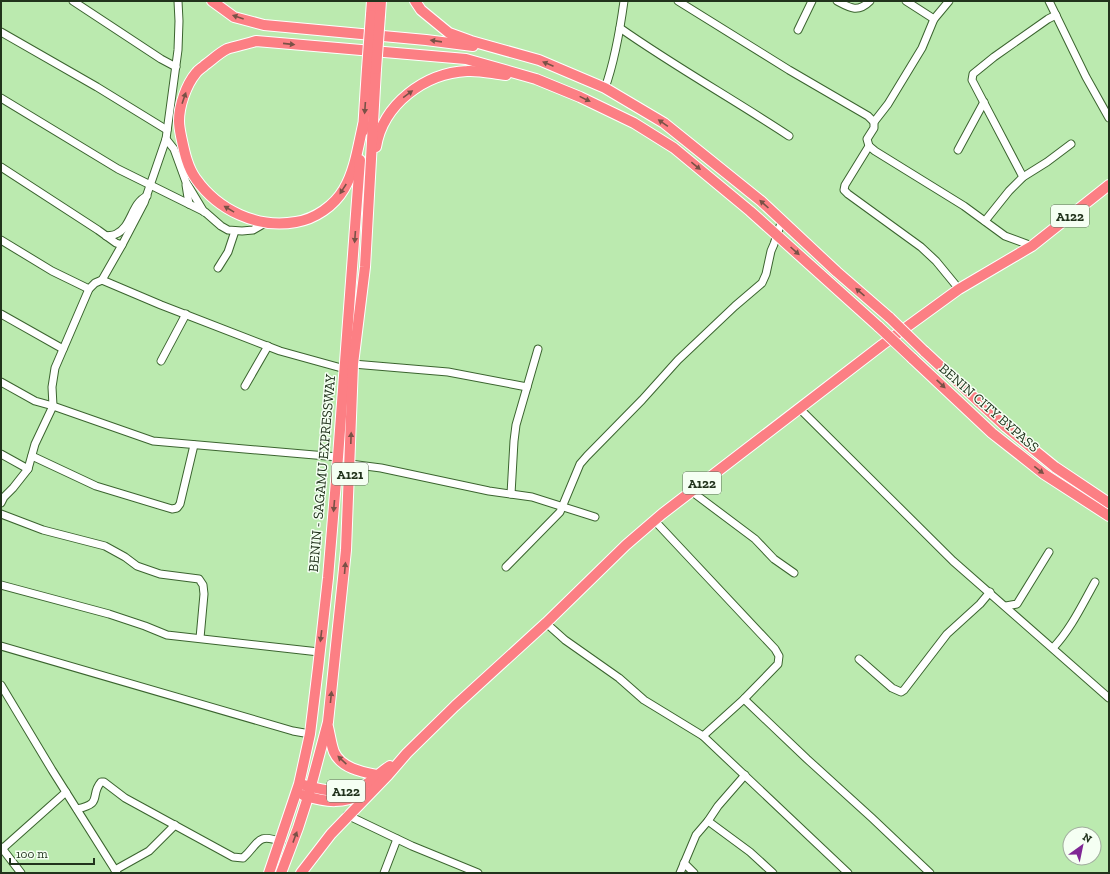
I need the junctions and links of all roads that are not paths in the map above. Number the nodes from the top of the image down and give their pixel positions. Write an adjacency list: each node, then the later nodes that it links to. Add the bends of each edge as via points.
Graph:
1 (73, 1): 22 (street)
2 (178, 1): 22 (street)
3 (212, 1): 21 (highway, one-way to 3, via 426,40 264,25 234,17)
4 (372, 1): 15 (highway)
5 (381, 1): 15 (highway)
6 (415, 1): 21 (highway, via 421,10 449,33)
7 (624, 1): 18 (street)
8 (678, 1): 29 (street)
9 (812, 1): 19 (street)
10 (837, 1): 11 (street, via 852,9 862,7)
11 (870, 1)
12 (906, 1): 17 (street)
13 (949, 1): 17 (street)
14 (1049, 1): 16 (street)
15 (375, 15): 23 (highway, A121, bridge)
16 (1056, 15): 27 (street, via 973,74 972,80); 28 (street)
17 (934, 19): 29 (street, via 922,48)
18 (620, 28): 25 (street); 32 (street)
19 (798, 30)
20 (1, 32): 31 (street)
21 (502, 50): 25 (highway, BENIN CITY BYPASS, one-way to 21, via 539,60)
22 (176, 67): 31 (street)
23 (372, 69): 30 (highway, BENIN - SAGAMU EXPRESSWAY / A121, one-way to 30); 42 (highway, A121)
24 (536, 79): 42 (highway, one-way to 24, via 377,140 386,119 404,97 422,84 434,77 468,71); 48 (highway, one-way to 24, via 234,212 206,191 195,178 186,159 182,142 179,121 182,98 196,73 227,50 256,41 466,59); 50 (highway, BENIN CITY BYPASS, one-way to 50, via 634,123 674,148)
25 (605, 88): 46 (highway, BENIN CITY BYPASS, one-way to 25, via 664,122)
26 (1, 98): 41 (street)
27 (984, 102): 36 (street); 38 (street)
28 (1109, 118)
29 (874, 122): 35 (street, via 874,128 867,139)
30 (363, 125): 48 (highway, one-way to 48, via 352,172 343,190 328,208 304,221 288,224); 65 (highway, BENIN - SAGAMU EXPRESSWAY / A121, one-way to 65)
31 (167, 130): 33 (street)
32 (788, 136)
33 (166, 138): 39 (street, via 174,149); 41 (street)
34 (1071, 144): 38 (street)
35 (869, 146): 47 (street); 58 (street, via 844,185 844,190 921,247)
36 (958, 150)
37 (1, 167): 51 (street)
38 (1023, 177): 47 (street)
39 (186, 182): 44 (street); 45 (street)
40 (1109, 185): 54 (highway, A122)
41 (150, 186): 43 (street); 44 (street)
42 (369, 191): 65 (highway, A121, via 364,282)
43 (147, 196): 51 (street, via 137,202 124,227 116,234); 53 (street)
44 (189, 204): 45 (street)
45 (204, 212): 49 (street, via 221,226)
46 (782, 220): 50 (street); 80 (highway, BENIN CITY BYPASS, one-way to 46, bridge, via 1055,467 1006,428)
47 (985, 222): 54 (street, via 1006,236)
48 (265, 223): 49 (street, via 253,230)
49 (235, 231): 55 (street, via 228,252)
50 (777, 235): 81 (street, via 762,283 678,360 587,456 580,464); 83 (highway, BENIN CITY BYPASS, one-way to 83, bridge, via 992,433 1044,474)
51 (106, 236): 53 (street)
52 (1, 240): 57 (street, via 52,271)
53 (122, 244): 56 (street)
54 (1032, 246): 58 (highway, A122)
55 (218, 268)
56 (102, 280): 57 (street); 60 (street)
57 (89, 289): 62 (street)
58 (959, 289): 70 (highway, A122)
59 (1, 314): 62 (street)
60 (186, 314): 61 (street); 64 (street)
61 (268, 346): 65 (street, via 294,356); 67 (street)
62 (62, 349): 69 (street, via 55,368)
63 (538, 349): 68 (street)
64 (160, 361)
65 (349, 367): 68 (street, via 448,372); 74 (highway, BENIN - SAGAMU EXPRESSWAY / A121); 75 (highway, A121, one-way to 65)
66 (1, 382): 69 (street, via 35,401)
67 (245, 386)
68 (527, 387): 78 (street, via 516,425)
69 (53, 406): 71 (street, via 153,442); 73 (street)
70 (800, 409): 77 (highway, A122); 91 (street, via 953,561)
71 (194, 445): 73 (street, via 180,504 172,509 96,486); 74 (street)
72 (1, 454): 76 (street)
73 (32, 456): 76 (street)
74 (338, 457): 97 (highway, BENIN - SAGAMU EXPRESSWAY / A121, one-way to 97)
75 (350, 464): 78 (street); 102 (highway, A121, one-way to 75, via 344,579)
76 (28, 469): 79 (street)
77 (691, 490): 85 (highway, A122); 88 (street, via 755,539 774,559)
78 (511, 494): 81 (street)
79 (1, 503)
80 (1109, 503)
81 (563, 507): 84 (street); 87 (street)
82 (1, 514): 94 (street, via 43,530 105,546 137,566 160,574 199,579 204,594)
83 (1109, 516)
84 (595, 517)
85 (654, 520): 93 (highway, A122); 101 (street, via 779,656 778,664)
86 (1050, 552): 92 (street, via 1017,604)
87 (506, 567)
88 (794, 573)
89 (1095, 582): 96 (street, via 1063,638)
90 (1, 585): 94 (street, via 110,614 167,635)
91 (990, 592): 92 (street); 98 (street, via 948,634 901,692 892,688)
92 (1006, 606): 96 (street)
93 (546, 623): 104 (street, via 644,700); 105 (highway, A122)
94 (200, 638): 97 (street)
95 (1, 646): 103 (street, via 292,731)
96 (1053, 648): 100 (street)
97 (320, 652): 103 (highway, BENIN - SAGAMU EXPRESSWAY / A121)
98 (859, 658)
99 (1, 685): 110 (street)
100 (1109, 698)
101 (744, 699): 104 (street); 131 (street)
102 (328, 725): 107 (highway, one-way to 102, via 352,768 340,760 335,753); 111 (highway, A121)
103 (310, 734): 108 (highway, BENIN - SAGAMU EXPRESSWAY / A121)
104 (703, 736): 106 (street)
105 (403, 756): 107 (highway, A122); 109 (highway, A122)
106 (745, 775): 114 (street); 130 (street)
107 (377, 776): 111 (highway, A122, via 367,784 351,790)
108 (297, 789): 111 (highway, A122); 117 (highway, BENIN - SAGAMU EXPRESSWAY / A121)
109 (372, 791): 111 (highway, A122, via 335,802); 113 (highway)
110 (66, 792): 112 (street); 118 (street)
111 (309, 792): 123 (highway, A121, one-way to 111)
112 (77, 809): 115 (street, via 92,804 98,785 104,782 125,798); 120 (street)
113 (348, 815): 116 (street); 124 (highway)
114 (708, 821): 119 (street, via 696,835); 129 (street, via 750,852)
115 (175, 825): 117 (street, via 238,858 243,858 264,838); 120 (street, via 149,851)
116 (397, 839): 125 (street); 126 (street)
117 (281, 842): 122 (highway, BENIN - SAGAMU EXPRESSWAY / A121)
118 (1, 848): 121 (street)
119 (684, 863): 127 (street); 128 (street)
120 (116, 871)
121 (21, 873)
122 (269, 873)
123 (281, 873)
124 (302, 873)
125 (384, 873)
126 (478, 873)
127 (680, 873)
128 (694, 873)
129 (773, 873)
130 (848, 873)
131 (930, 873)

